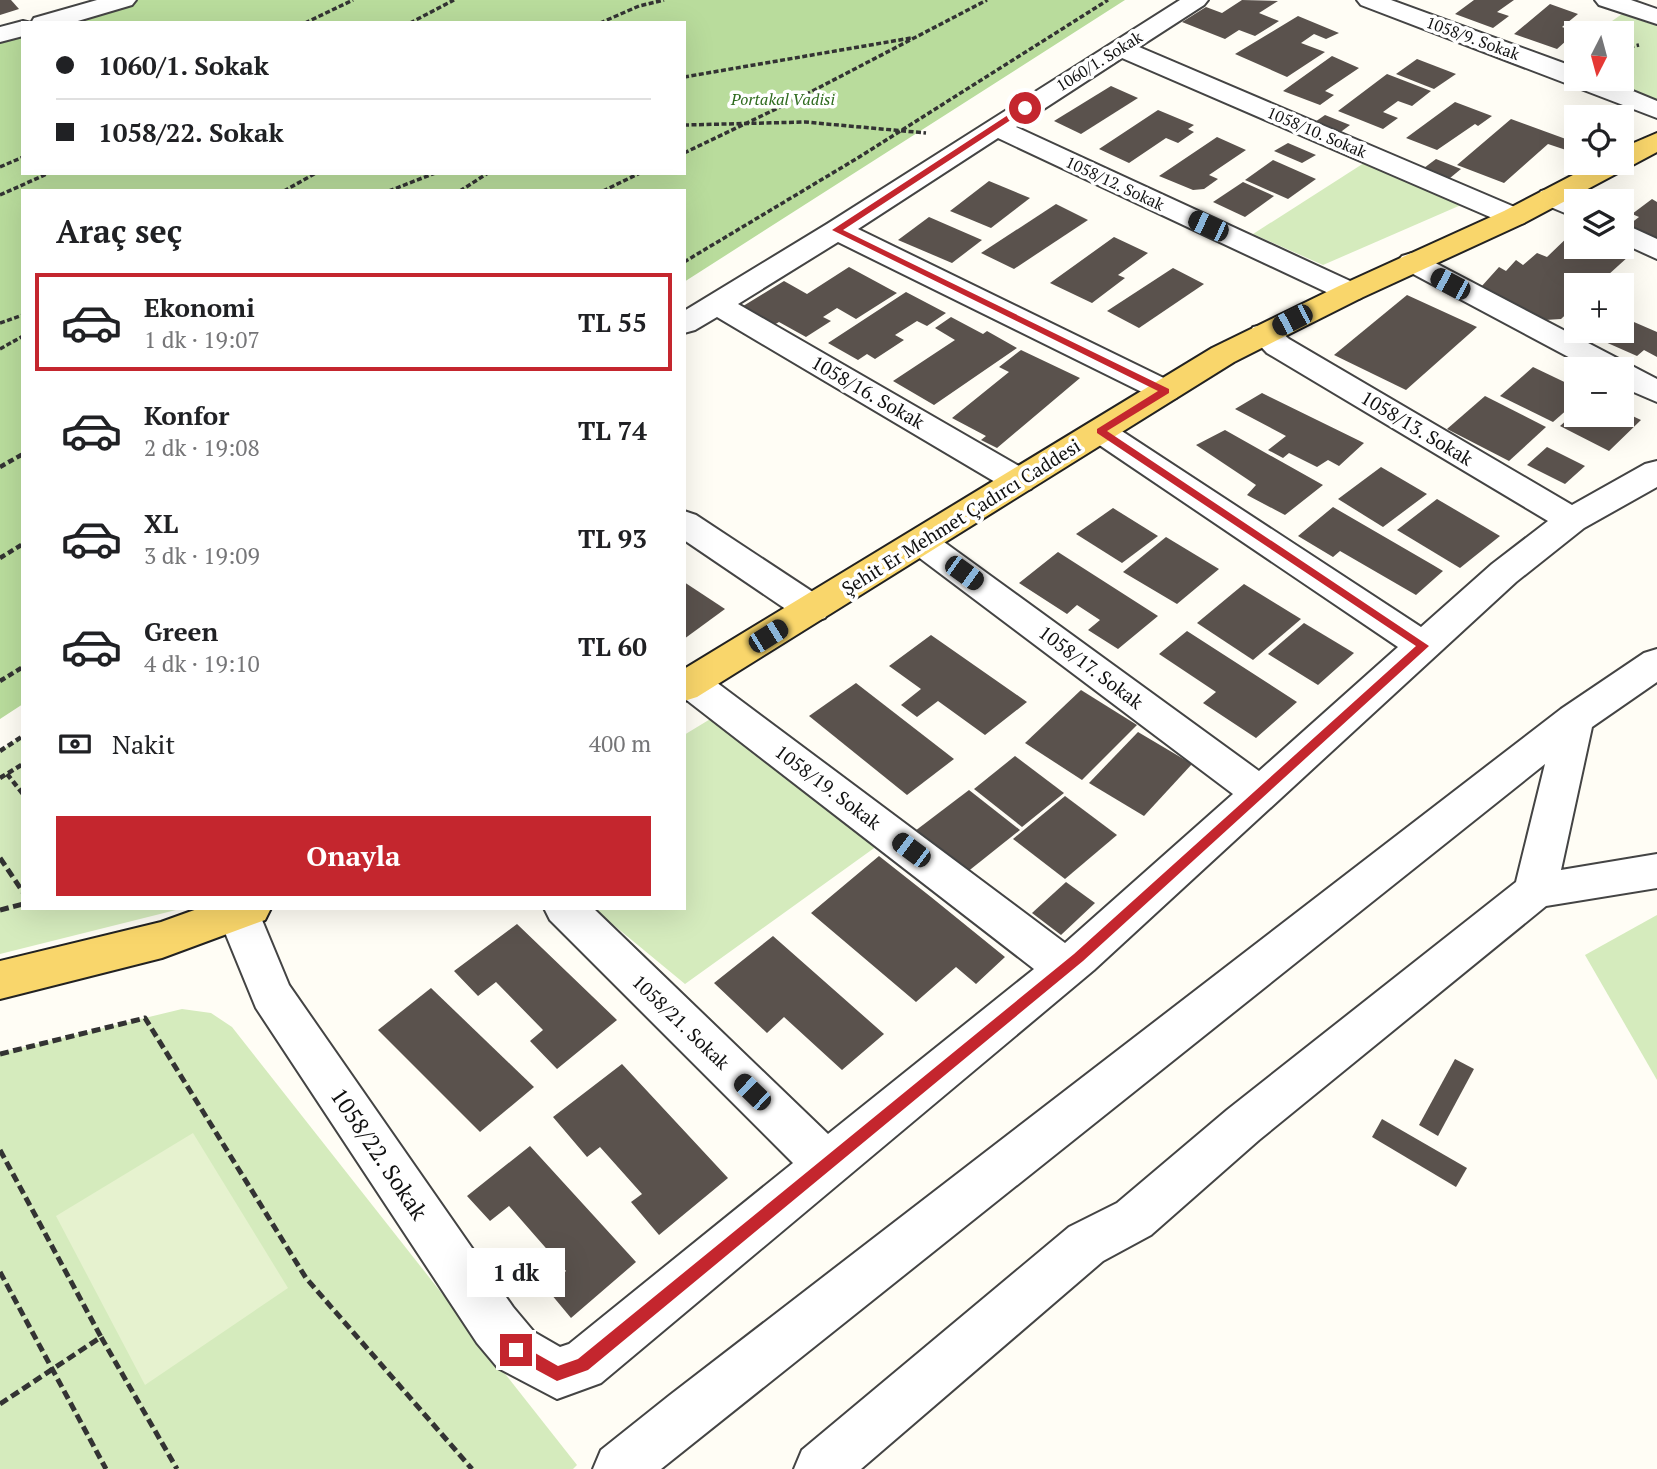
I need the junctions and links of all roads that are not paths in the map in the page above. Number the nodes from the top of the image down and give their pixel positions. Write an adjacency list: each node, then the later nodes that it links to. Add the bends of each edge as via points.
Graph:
1 (124, 0): 6 (street)
2 (1196, 0): 9 (street, 1060/1. Sokak)
3 (1369, 0): 10 (street, 1058/9. Sokak)
4 (1607, 0): 5 (street)
5 (1657, 17)
6 (50, 21)
7 (21, 29): 8 (street)
8 (0, 35)
9 (1120, 48): 13 (street, 1060/1. Sokak); 19 (street, 1058/10. Sokak)
10 (1564, 72)
11 (1611, 91): 12 (street)
12 (1657, 110)
13 (985, 133): 20 (street, 1060/1. Sokak); 24 (street, 1058/12. Sokak)
14 (1657, 141): 15 (main road)
15 (1634, 153)
16 (1601, 175): 17 (main road, Şehit Er Mehmet Çadırcı Caddesi)
17 (1583, 189)
18 (1564, 204): 19 (main road, Şehit Er Mehmet Çadırcı Caddesi)
19 (1514, 217): 23 (main road, Şehit Er Mehmet Çadırcı Caddesi)
20 (837, 230): 25 (street, 1060/1. Sokak); 30 (street)
21 (1634, 238): 22 (street)
22 (1657, 250)
23 (1412, 262): 24 (main road, Şehit Er Mehmet Çadırcı Caddesi); 28 (street)
24 (1350, 292): 27 (main road, Şehit Er Mehmet Çadırcı Caddesi)
25 (717, 304): 26 (street, 1060/1. Sokak); 34 (street, 1058/16. Sokak)
26 (686, 323)
27 (1264, 334): 30 (main road, Şehit Er Mehmet Çadırcı Caddesi); 35 (street, 1058/13. Sokak)
28 (1591, 357)
29 (1634, 380): 31 (street)
30 (1165, 391): 32 (main road, Şehit Er Mehmet Çadırcı Caddesi)
31 (1657, 392)
32 (1100, 431): 34 (main road, Şehit Er Mehmet Çadırcı Caddesi); 39 (street)
33 (1657, 472): 35 (street)
34 (1019, 481): 37 (main road, Şehit Er Mehmet Çadırcı Caddesi)
35 (1572, 520): 39 (street)
36 (686, 524): 38 (street)
37 (921, 542): 38 (main road, Şehit Er Mehmet Çadırcı Caddesi); 43 (street, 1058/17. Sokak)
38 (812, 609): 41 (main road, Şehit Er Mehmet Çadırcı Caddesi)
39 (1423, 646): 43 (street)
40 (1657, 663): 42 (street)
41 (687, 685): 48 (street, 1058/19. Sokak)
42 (1575, 719): 45 (street); 51 (street)
43 (1260, 793): 48 (street)
44 (1657, 871): 45 (street)
45 (1535, 891): 52 (street, via 1243,1125 1134,1219 1086,1244)
46 (241, 910): 49 (main road, via 162,940); 50 (street, 1058/22. Sokak, via 271,995 495,1325 516,1350 557,1373 583,1365)
47 (567, 910): 50 (street, 1058/21. Sokak)
48 (1065, 968): 50 (street)
49 (0, 980)
50 (827, 1166)
51 (620, 1469)
52 (821, 1469)

